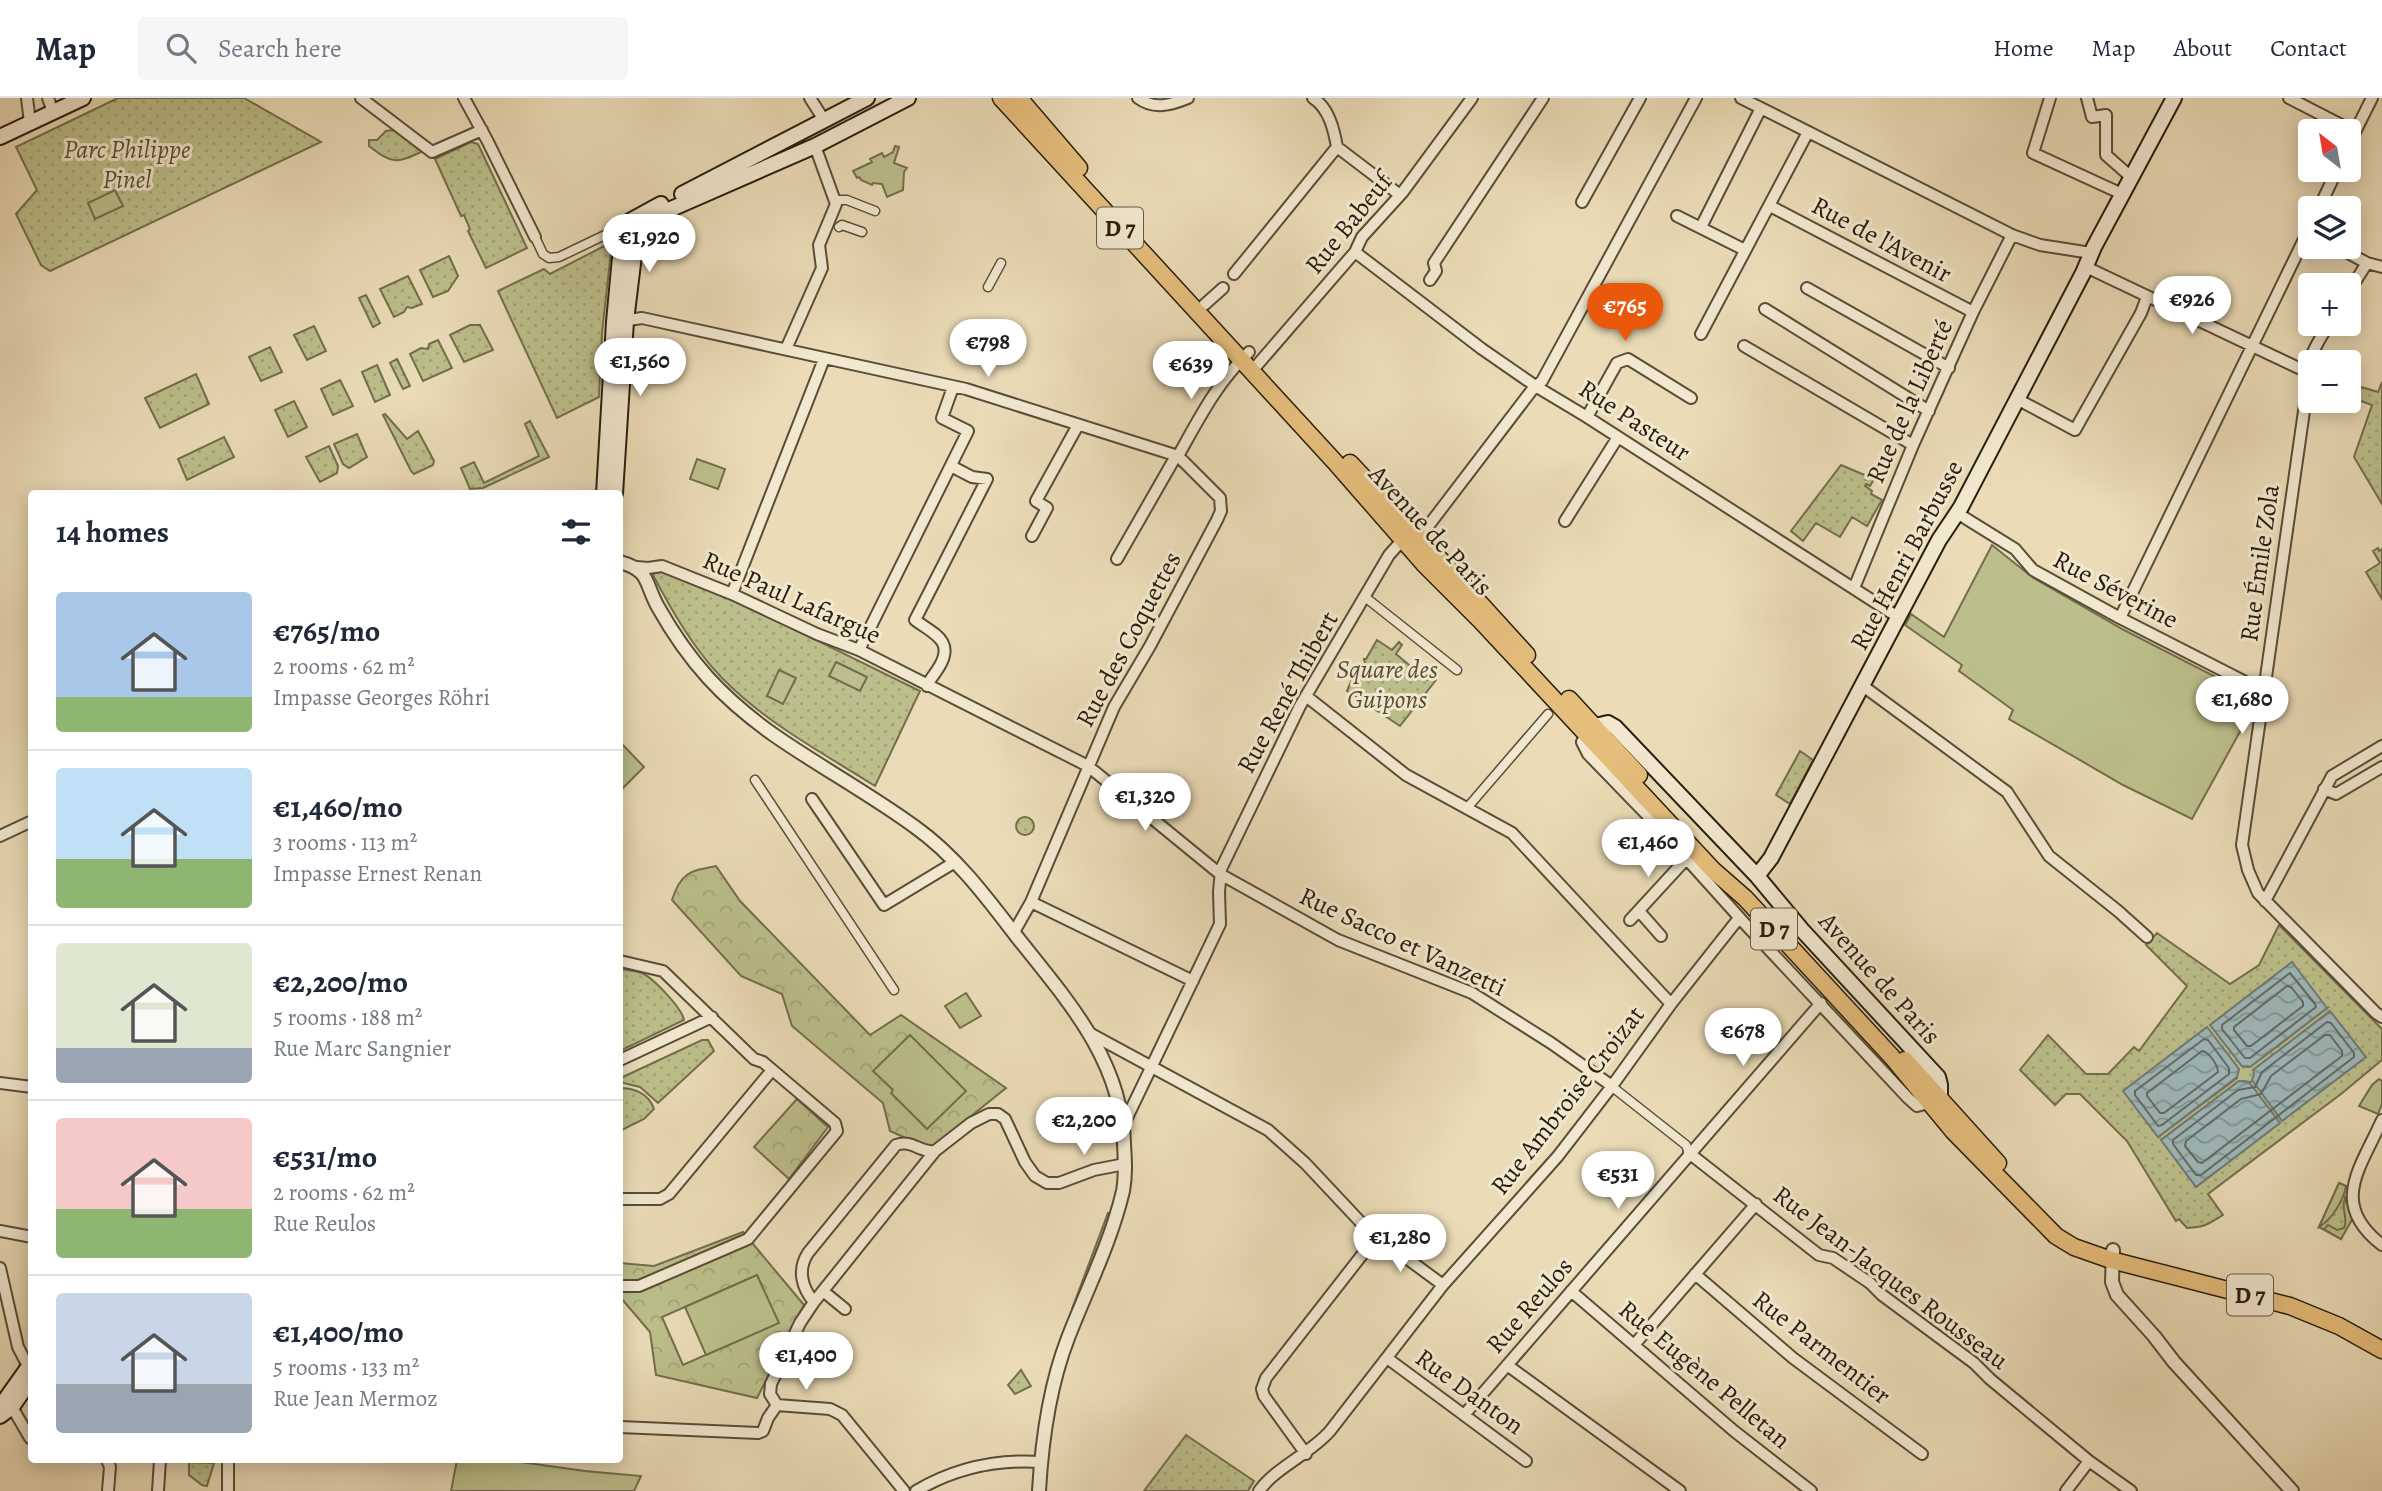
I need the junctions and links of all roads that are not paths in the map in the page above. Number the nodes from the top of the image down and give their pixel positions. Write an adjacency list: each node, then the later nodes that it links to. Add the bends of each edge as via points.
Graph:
1 (27, 98): 28 (street)
2 (83, 98): 23 (main road)
3 (361, 98): 29 (street, via 432,152)
4 (464, 98): 29 (street)
5 (810, 98): 26 (street)
6 (908, 98): 32 (main road)
7 (1001, 98): 76 (main road, D 7)
8 (1018, 98): 66 (main road, D 7)
9 (1138, 98): 10 (street, via 1164,106)
10 (1188, 98)
11 (1313, 98): 33 (street, via 1329,117)
12 (1472, 98): 37 (street, Rue Babeuf)
13 (1543, 98): 60 (street, via 1434,263 1436,271)
14 (1640, 98): 39 (street)
15 (1696, 98): 80 (street, Rue René Thibert)
16 (1741, 98): 24 (street)
17 (2050, 98): 36 (street, via 2033,153)
18 (2087, 98): 34 (street, via 2092,117 2106,115 2106,155)
19 (2174, 98): 34 (main road, Rue Henri Barbusse)
20 (2289, 98): 25 (street)
21 (2372, 98): 27 (street)
22 (862, 101): 26 (main road); 32 (main road, via 825,128)
23 (50, 105): 28 (main road)
24 (1761, 108): 30 (street); 44 (street)
25 (2330, 119)
26 (824, 120): 35 (main road, via 802,143 759,163); 48 (main road, via 634,217 626,225)
27 (2361, 120)
28 (30, 124): 31 (main road)
29 (482, 130): 47 (street)
30 (1808, 132): 40 (street); 46 (street)
31 (0, 137)
32 (815, 146): 35 (main road); 38 (street)
33 (1337, 148): 37 (street); 59 (street)
34 (2127, 174): 36 (main road, Rue Henri Barbusse)
35 (749, 176): 48 (main road, via 655,216)
36 (2117, 192): 51 (main road, Rue Henri Barbusse)
37 (1400, 195): 50 (street, Rue Babeuf, via 1362,237)
38 (836, 200): 41 (street); 43 (street)
39 (1582, 202)
40 (1770, 206): 49 (street); 68 (street, Rue de l'Avenir)
41 (875, 211)
42 (1677, 216): 44 (street)
43 (834, 225): 45 (street); 74 (street, via 818,249 822,268)
44 (1701, 227): 49 (street)
45 (862, 232)
46 (2012, 235): 51 (street, via 2040,245); 68 (street, Rue de la Liberté)
47 (535, 237): 48 (street, via 549,258 607,234)
48 (629, 237): 65 (main road); 70 (main road)
49 (1745, 250): 71 (street)
50 (1355, 252): 76 (street, Rue Babeuf); 80 (street, Rue Pasteur)
51 (2091, 253): 56 (main road, Rue Henri Barbusse)
52 (2298, 253): 73 (street)
53 (2360, 259): 55 (street)
54 (1001, 263): 61 (street)
55 (2367, 263): 57 (street); 58 (street)
56 (2086, 267): 64 (street); 82 (main road, Rue Henri Barbusse)
57 (2382, 267)
58 (2361, 273)
59 (1234, 274)
60 (1430, 280)
61 (988, 288)
62 (1223, 288): 66 (street)
63 (1807, 288): 77 (street)
64 (2147, 297): 73 (street); 82 (street, via 2076,430)
65 (628, 304): 69 (street); 70 (main road)
66 (1204, 305): 76 (main road, D 7)
67 (1765, 309): 83 (street)
68 (1973, 312): 77 (street, Rue de la Liberté)
69 (642, 317): 70 (street); 74 (street)
70 (620, 321): 91 (main road); 92 (main road)
71 (1701, 334)
72 (1744, 346): 88 (street)
73 (2252, 347): 78 (street); 104 (street)
74 (786, 349): 75 (street)
75 (824, 359): 79 (street); 101 (street)
76 (1248, 361): 89 (street, Rue Babeuf, via 1216,388); 96 (main road, Avenue de Paris / D 7)
77 (1949, 368): 83 (street, Rue de la Liberté)
78 (2298, 368)
79 (953, 387): 86 (street); 90 (street, via 942,418 968,431)
80 (1537, 387): 85 (street, Rue Pasteur); 96 (street, Rue René Thibert, via 1429,525)
81 (1691, 398): 85 (street, via 1628,359 1617,363)
82 (2017, 399): 93 (main road, Rue Henri Barbusse)
83 (1929, 411): 88 (street, Rue de la Liberté)
84 (2304, 413): 109 (street, Rue Émile Zola)
85 (1587, 416): 87 (street, Rue Pasteur)
86 (1077, 425): 89 (street); 95 (street, via 1036,501 1047,508)
87 (1618, 437): 94 (street); 100 (street, Rue Pasteur)
88 (1913, 445): 100 (street, Rue de la Liberté)
89 (1177, 456): 97 (street, Rue Babeuf); 114 (street, Rue des Coquettes, via 1220,498 1221,511 1114,707)
90 (951, 466): 105 (street); 107 (street, via 987,479 915,620 945,648 945,657)
91 (604, 490)
92 (615, 490)
93 (1957, 513): 103 (main road, Rue Henri Barbusse); 104 (street, Rue Séverine, via 2015,548 2033,570)
94 (1565, 521)
95 (1032, 536)
96 (1411, 537): 102 (street, Rue René Thibert, via 1389,555); 112 (main road, Avenue de Paris / D 7)
97 (1117, 559)
98 (623, 563): 99 (street)
99 (637, 567): 101 (street, Rue Paul Lafargue, via 662,566); 123 (street, via 684,651 713,684 774,734 916,827)
100 (1854, 588): 103 (street, Rue Pasteur)
101 (732, 594): 105 (street, Rue Paul Lafargue)
102 (1365, 597): 106 (street); 110 (street, Rue René Thibert)
103 (1898, 617): 108 (main road, Rue Henri Barbusse)
104 (2120, 618): 109 (street, Rue Séverine)
105 (859, 650): 107 (street, Rue Paul Lafargue)
106 (1457, 670)
107 (926, 685): 114 (street, Rue Sacco et Vanzetti)
108 (1863, 686): 125 (main road, Rue Henri Barbusse); 133 (street, via 2007,792 2049,856)
109 (2263, 691): 126 (street, Rue Émile Zola, via 2242,845 2252,884)
110 (1306, 696): 119 (street, via 1406,775); 124 (street, Rue René Thibert)
111 (1548, 713): 119 (street)
112 (1591, 730): 122 (street, Avenue de Paris, via 1582,742 1588,754); 125 (main road, Avenue de Paris, via 1608,723 1615,727); 148 (main road, Avenue de Paris / D 7, via 1765,907)
113 (2382, 746): 117 (street, via 2332,776)
114 (1088, 766): 124 (street, Rue Sacco et Vanzetti); 127 (street, Rue des Coquettes)
115 (2382, 766): 117 (street, via 2336,794)
116 (755, 780): 136 (street)
117 (2324, 789): 126 (street)
118 (813, 799): 123 (street, via 884,905)
119 (1467, 808): 138 (street, via 1512,833)
120 (28, 823): 121 (street)
121 (0, 836)
122 (1687, 858): 128 (street); 129 (street, Avenue de Paris)
123 (955, 862): 131 (street)
124 (1220, 874): 135 (street, Rue René Thibert, via 1220,924); 147 (street, Rue Sacco et Vanzetti, via 1338,940 1472,993)
125 (1757, 876): 148 (main road, Avenue de Paris, via 1938,1077)
126 (2265, 901): 140 (street)
127 (1031, 902): 131 (street, Rue des Coquettes); 135 (street)
128 (1639, 911): 130 (street); 132 (street)
129 (1739, 918): 137 (street, Avenue de Paris); 138 (street, Rue Ambroise Croizat)
130 (1630, 920)
131 (1014, 933): 141 (street)
132 (1661, 936)
133 (2147, 937)
134 (623, 962): 139 (street, via 663,971)
135 (1192, 981): 143 (street, Rue René Thibert)
136 (894, 990)
137 (1821, 1003): 148 (street, Avenue de Paris, via 1917,1106); 152 (street, Rue Reulos)
138 (1671, 1004): 147 (street, Rue Ambroise Croizat)
139 (712, 1017): 142 (street); 144 (street, via 754,1059)
140 (2382, 1017)
141 (1091, 1034): 143 (street); 150 (street, via 1113,1081)
142 (623, 1059)
143 (1153, 1066): 150 (street, Rue René Thibert); 158 (street, via 1268,1130)
144 (772, 1070): 154 (street, via 669,1194 660,1199); 164 (street, via 835,1123 837,1131 748,1239 639,1286)
145 (0, 1083): 146 (street)
146 (28, 1086)
147 (1614, 1087): 152 (street, via 1686,1145); 163 (street, Rue Ambroise Croizat)
148 (1935, 1100): 160 (main road, Avenue de Paris / D 7, via 2043,1213 2071,1235)
149 (2382, 1120): 159 (street, via 2355,1180 2352,1203 2369,1235)
150 (1124, 1124): 153 (street)
151 (935, 1152): 153 (street, via 971,1123 998,1114 1005,1119 1025,1162 1047,1183); 165 (street); 167 (street, via 909,1143 896,1145 832,1222 803,1262 803,1283)
152 (1689, 1153): 155 (street, Rue Jean-Jacques Rousseau); 166 (street, Rue Reulos)
153 (1125, 1164): 186 (street, via 1118,1209 1101,1261 1058,1368)
154 (623, 1199)
155 (1756, 1205): 162 (street); 185 (street, Rue Jean-Jacques Rousseau, via 1819,1255 1833,1258 1950,1343)
156 (0, 1231): 157 (street)
157 (28, 1236)
158 (1376, 1237): 163 (street); 182 (street, via 1263,1386 1264,1396)
159 (2382, 1245)
160 (2112, 1255): 169 (street, via 2117,1295); 170 (main road, D 7, via 2296,1297); 172 (main road, D 7, via 2290,1306)
161 (0, 1268): 174 (street, via 18,1347)
162 (1695, 1274): 171 (street); 183 (street, Rue Parmentier, via 1794,1358)
163 (1443, 1285): 173 (street, Rue Ambroise Croizat)
164 (623, 1286)
165 (823, 1291): 167 (street); 168 (street)
166 (1571, 1291): 171 (street, Rue Eugène Pelletan); 175 (street, Rue Reulos)
167 (814, 1302): 178 (street, via 771,1384 770,1394)
168 (845, 1310)
169 (2154, 1336): 201 (street); 202 (street)
170 (2382, 1340)
171 (1634, 1345): 198 (street, Rue Eugène Pelletan)
172 (2382, 1350)
173 (1387, 1358): 179 (street, Rue Danton); 182 (street, Rue Ambroise Croizat, via 1331,1431)
174 (28, 1365)
175 (1507, 1365): 179 (street, Rue Reulos); 197 (street)
176 (28, 1374): 177 (main road)
177 (3, 1404): 181 (street)
178 (777, 1405): 180 (street, via 758,1433); 193 (street, via 830,1409 842,1415)
179 (1464, 1415): 184 (street, Rue Danton)
180 (623, 1427)
181 (28, 1433)
182 (1306, 1454): 196 (street, Rue Ambroise Croizat)
183 (1922, 1454)
184 (1526, 1461)
185 (2089, 1461): 199 (street); 200 (street, Rue Jean-Jacques Rousseau)
186 (1041, 1462): 194 (street, via 975,1466); 195 (street)
187 (108, 1463): 190 (street)
188 (160, 1463): 191 (street)
189 (229, 1463): 192 (street)
190 (108, 1491)
191 (158, 1491)
192 (228, 1491)
193 (904, 1491)
194 (916, 1491)
195 (1039, 1491)
196 (1259, 1491)
197 (1680, 1491)
198 (1811, 1491)
199 (2066, 1491)
200 (2131, 1491)
201 (2292, 1491)
202 (2298, 1491)

